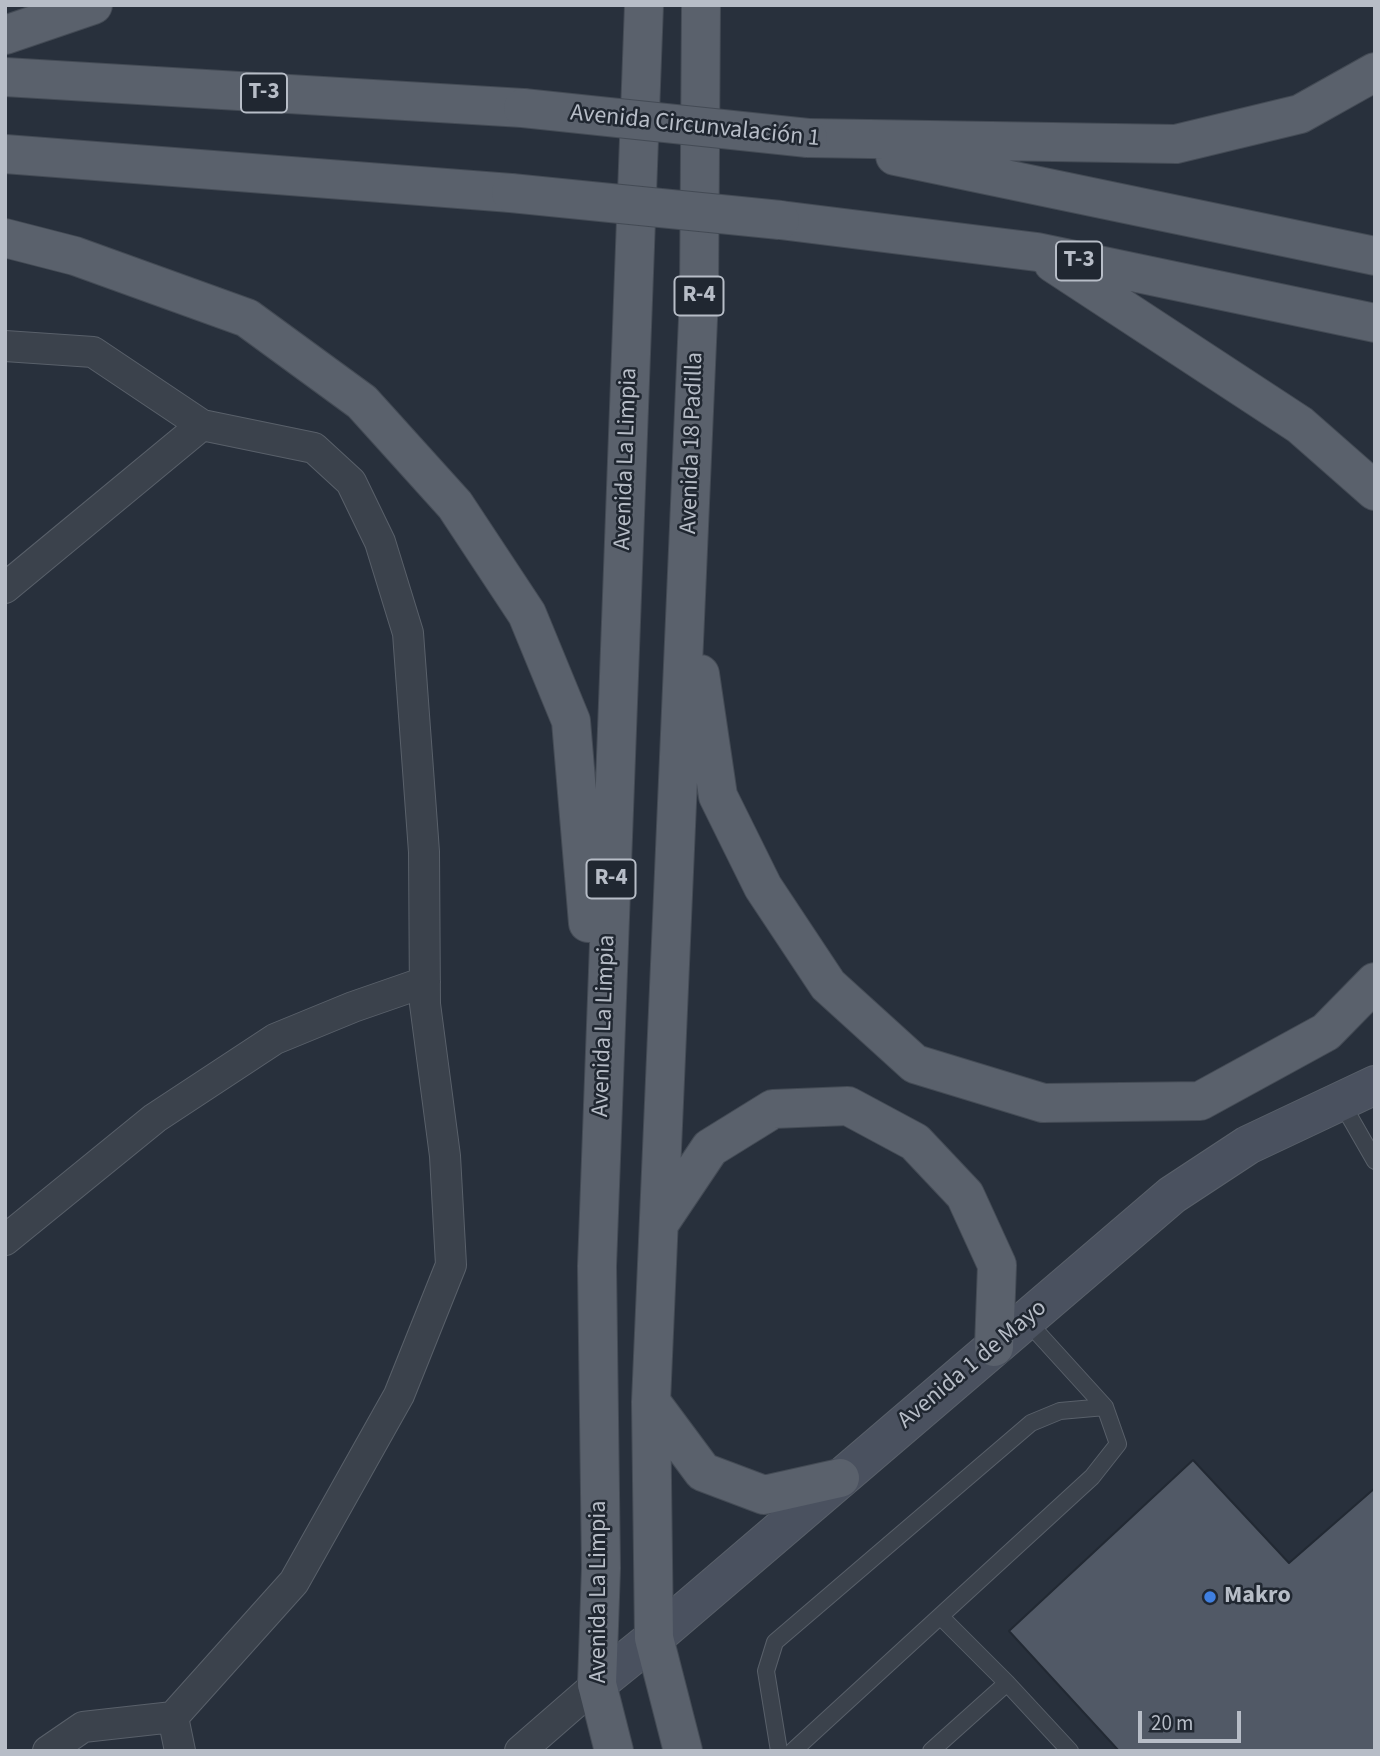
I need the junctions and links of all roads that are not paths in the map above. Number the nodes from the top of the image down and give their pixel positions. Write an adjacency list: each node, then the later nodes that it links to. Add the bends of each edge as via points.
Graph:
1 (93, 5): 4 (main road)
2 (644, 5): 21 (main road, Avenida La Limpia / R-4)
3 (701, 5): 17 (main road, Avenida 18 Padilla / R-4, via 699,296)
4 (5, 35)
5 (1375, 72): 7 (main road, via 1300,114 1176,144)
6 (5, 77): 7 (main road, Avenida Circunvalación 1 / T-3, bridge, via 523,108)
7 (808, 138): 11 (main road, Avenida Circunvalación 1 / T-3)
8 (5, 154): 10 (main road, T-3, bridge, via 511,193)
9 (5, 238): 21 (main road, via 75,256 247,318 362,402 455,505 527,614 571,721)
10 (1037, 252): 12 (main road, T-3); 15 (main road, via 1300,425)
11 (1374, 255)
12 (1375, 323)
13 (5, 346): 14 (street, via 93,352)
14 (202, 425): 16 (street); 18 (street, via 314,448 351,482 380,542 408,633 424,852)
15 (1375, 491)
16 (5, 587)
17 (687, 587): 19 (main road, via 718,796 763,887 828,985 915,1064 1043,1103 1200,1101 1326,1032); 24 (main road, R-4)
18 (425, 982): 25 (street, via 275,1039 155,1118); 35 (street, via 445,1156 451,1265 399,1395 294,1582)
19 (1375, 982)
20 (1375, 1084): 22 (street, Avenida 1 de Mayo)
21 (603, 1089): 34 (main road, Avenida La Limpia / R-4, via 597,1266 601,1568)
22 (1340, 1100): 23 (lane); 26 (street, Avenida 1 de Mayo, via 1248,1145 1172,1195)
23 (1375, 1161)
24 (659, 1224): 27 (main road, via 710,1148 773,1109 848,1106 915,1143 965,1195 997,1265); 28 (main road, R-4)
25 (5, 1240)
26 (1026, 1320): 27 (street, Avenida 1 de Mayo); 29 (lane)
27 (994, 1347): 30 (street, Avenida 1 de Mayo)
28 (651, 1402): 30 (main road, via 703,1472 764,1495); 32 (main road, R-4)
29 (1105, 1407): 31 (lane, via 1118,1444 1092,1477); 42 (lane, via 1060,1411 1031,1423 775,1642 766,1671)
30 (840, 1478): 32 (street, Avenida 1 de Mayo)
31 (941, 1617): 33 (lane); 43 (lane)
32 (654, 1638): 34 (street, Avenida 1 de Mayo); 41 (main road, R-4)
33 (1007, 1683): 36 (lane); 44 (lane)
34 (597, 1684): 39 (street); 40 (main road, Avenida La Limpia / R-4)
35 (173, 1717): 37 (street, via 83,1727); 38 (street)
36 (1066, 1749)
37 (48, 1751)
38 (180, 1751)
39 (520, 1751)
40 (614, 1751)
41 (683, 1751)
42 (779, 1751)
43 (793, 1751)
44 (931, 1751)

